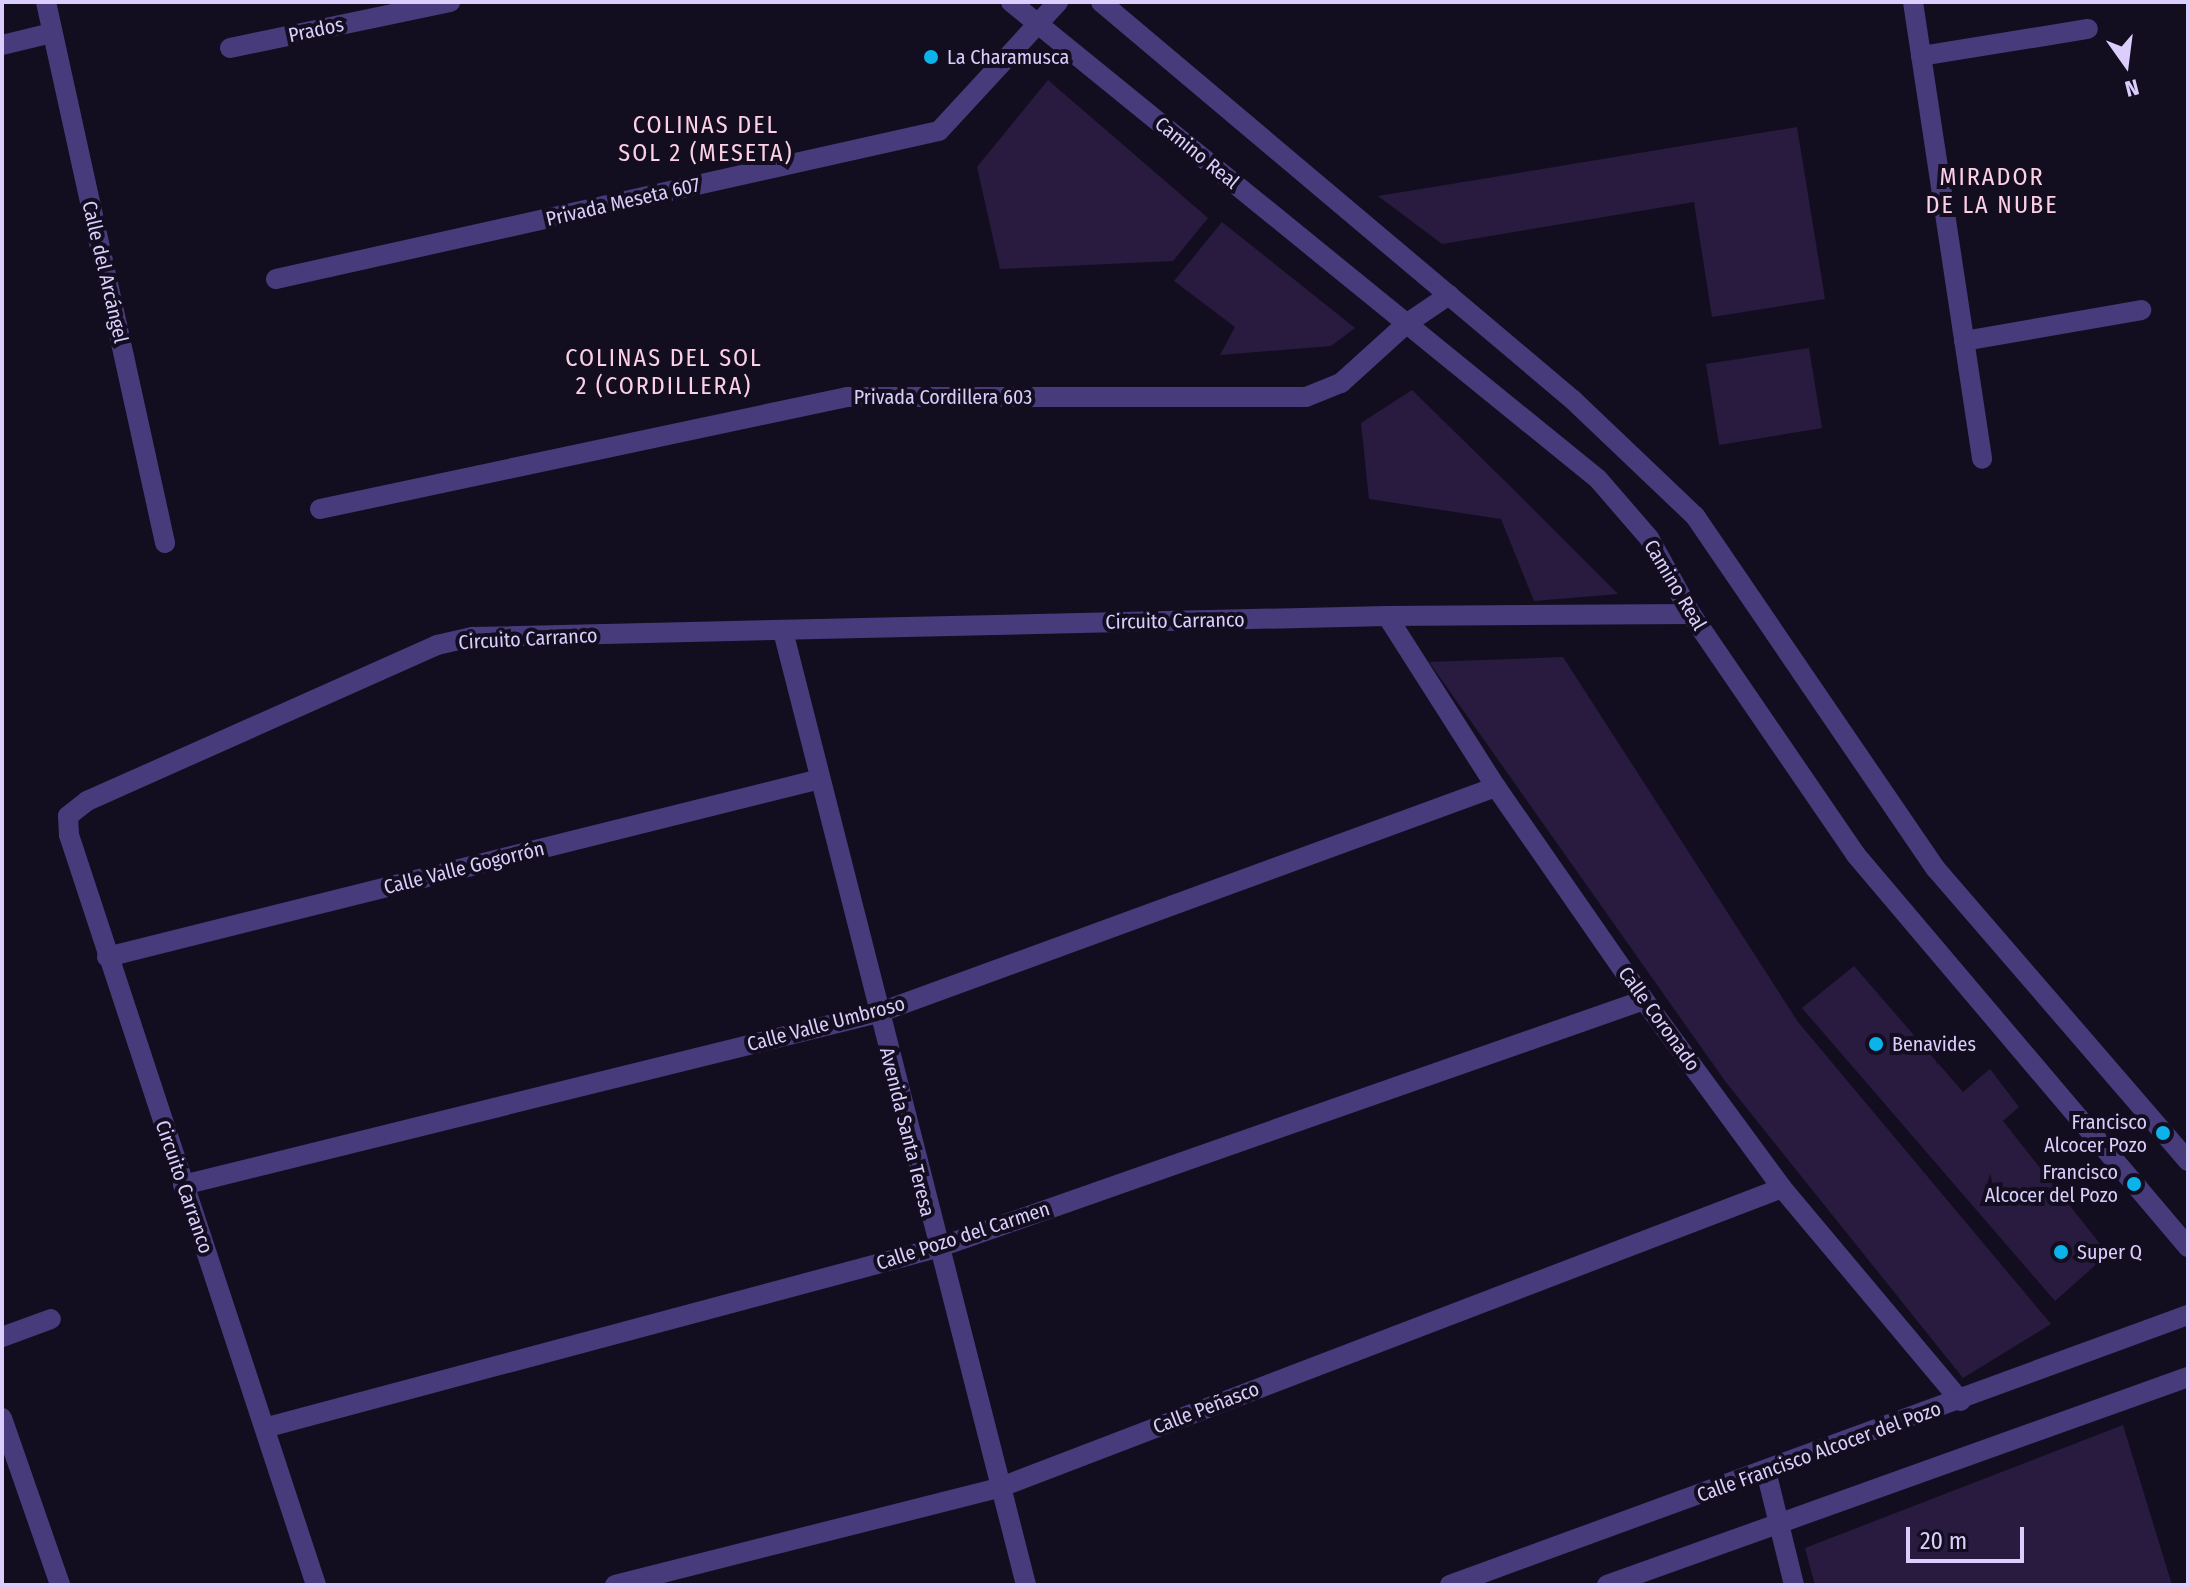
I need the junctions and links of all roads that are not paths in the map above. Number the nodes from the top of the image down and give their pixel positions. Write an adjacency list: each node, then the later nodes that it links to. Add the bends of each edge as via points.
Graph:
1 (46, 2): 9 (street, Calle del Arcángel)
2 (450, 2): 11 (street, Prados)
3 (1011, 2): 7 (street, Camino Real)
4 (1058, 2): 7 (street, Privada Meseta 607)
5 (1101, 2): 14 (street)
6 (1913, 2): 12 (street)
7 (1037, 22): 13 (street, Privada Meseta 607, via 939,131); 16 (street, Camino Real)
8 (2088, 29): 12 (street)
9 (52, 33): 10 (street); 20 (street, Calle del Arcángel)
10 (2, 45)
11 (230, 48)
12 (1921, 56): 17 (street)
13 (276, 279)
14 (1449, 295): 16 (street, Privada Cordillera 603); 29 (street, via 1620,441 1695,516 1936,869)
15 (2141, 310): 17 (street)
16 (1406, 324): 19 (street, Privada Cordillera 603, via 1341,383 1306,397 847,397); 21 (street, Camino Real, via 1598,479 1649,538)
17 (1964, 341): 18 (street)
18 (1982, 459)
19 (320, 509)
20 (165, 543)
21 (1691, 614): 22 (street, Circuito Carranco); 32 (street, Camino Real, via 1856,855)
22 (1387, 616): 23 (street, Circuito Carranco); 25 (street, Calle Coronado)
23 (783, 631): 24 (street, Avenida Santa Teresa); 26 (street, Circuito Carranco, via 473,637 437,645 87,801 68,816 69,835)
24 (820, 779): 26 (street, Calle Valle Gogorrón); 28 (street, Avenida Santa Teresa)
25 (1496, 787): 27 (street, Calle Coronado); 28 (street, Calle Valle Umbroso)
26 (107, 957): 30 (street, Circuito Carranco)
27 (1644, 1000): 31 (street, Calle Coronado); 33 (street, Calle Pozo del Carmen)
28 (878, 1013): 30 (street, Calle Valle Umbroso); 33 (street, Avenida Santa Teresa)
29 (2188, 1161)
30 (183, 1185): 40 (street, Circuito Carranco)
31 (1782, 1188): 38 (street, Calle Coronado); 42 (street, Calle Peñasco)
32 (2188, 1247)
33 (937, 1248): 40 (street, Calle Pozo del Carmen); 42 (street, Avenida Santa Teresa)
34 (2188, 1315): 38 (street, Calle Francisco Alcocer del Pozo)
35 (51, 1319): 36 (street)
36 (2, 1337)
37 (2188, 1377): 43 (street)
38 (1961, 1401): 41 (street, Calle Francisco Alcocer del Pozo)
39 (2, 1418): 44 (street)
40 (268, 1427): 45 (street, Circuito Carranco)
41 (1766, 1471): 43 (street); 48 (street, Calle Francisco Alcocer del Pozo)
42 (1001, 1487): 46 (street, Calle Peñasco); 47 (street, Avenida Santa Teresa)
43 (1779, 1523): 49 (street); 50 (street)
44 (60, 1585)
45 (316, 1585)
46 (615, 1585)
47 (1026, 1585)
48 (1450, 1585)
49 (1607, 1585)
50 (1794, 1585)

